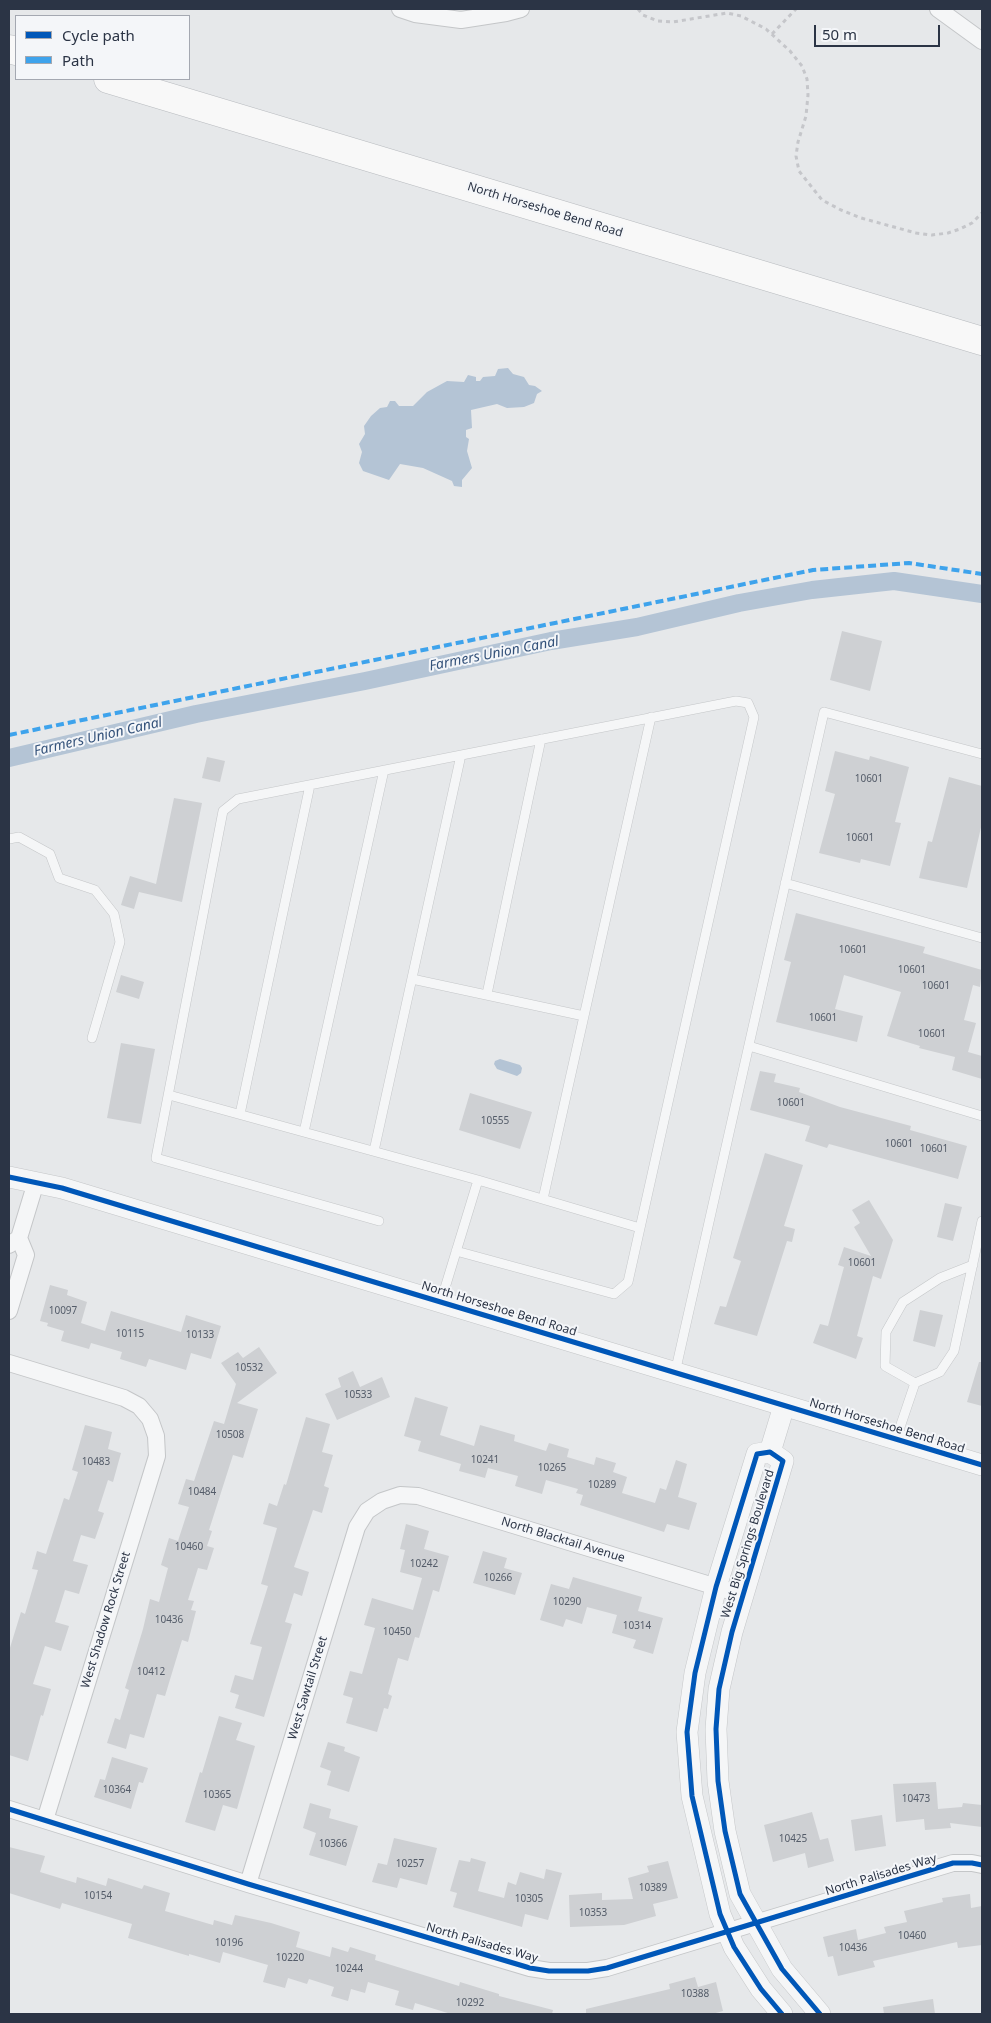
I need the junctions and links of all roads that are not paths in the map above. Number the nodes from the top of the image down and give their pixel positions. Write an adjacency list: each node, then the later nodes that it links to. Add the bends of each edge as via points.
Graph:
1 (400, 9): 2 (street, via 460,20)
2 (521, 9)
3 (938, 9): 4 (street)
4 (961, 15): 5 (street)
5 (982, 40)
6 (111, 80): 7 (highway, North Horseshoe Bend Road)
7 (982, 341)
8 (651, 717): 9 (lane); 19 (lane); 33 (lane, via 736,701 748,703 754,717)
9 (541, 739): 11 (lane); 18 (lane)
10 (982, 754): 15 (lane, via 824,712)
11 (462, 755): 12 (lane); 17 (lane)
12 (384, 770): 13 (lane); 25 (lane)
13 (310, 785): 22 (lane, via 238,799 223,811); 23 (lane)
14 (9, 839): 20 (lane, via 19,837 50,854 58,878 95,890 114,914 120,942)
15 (785, 883): 16 (lane); 21 (lane)
16 (982, 938)
17 (412, 979): 18 (lane); 26 (lane)
18 (487, 994): 19 (lane)
19 (584, 1016): 30 (lane)
20 (92, 1038)
21 (749, 1046): 24 (lane); 40 (lane)
22 (169, 1095): 23 (lane); 31 (lane, via 156,1158)
23 (240, 1114): 25 (lane)
24 (982, 1116)
25 (304, 1132): 26 (lane)
26 (374, 1151): 28 (lane)
27 (9, 1177): 29 (street, North Horseshoe Bend Road)
28 (478, 1180): 30 (lane); 35 (lane)
29 (36, 1182): 34 (street); 37 (street, North Horseshoe Bend Road)
30 (543, 1199): 33 (lane)
31 (378, 1221)
32 (982, 1221): 36 (lane)
33 (640, 1228): 35 (lane, via 628,1282 614,1294)
34 (14, 1241): 38 (street, via 26,1255)
35 (456, 1251): 37 (lane)
36 (973, 1265): 41 (lane, via 954,1351 940,1372); 41 (lane, via 940,1278 903,1302 886,1332 885,1366)
37 (441, 1302): 40 (street, North Horseshoe Bend Road)
38 (9, 1311)
39 (9, 1363): 50 (street, West Shadow Rock Street, via 124,1398 139,1406 150,1419 156,1436 157,1456)
40 (675, 1373): 42 (street, North Horseshoe Bend Road)
41 (915, 1383): 43 (lane)
42 (784, 1406): 43 (street, North Horseshoe Bend Road); 44 (street, West Big Springs Boulevard)
43 (896, 1439): 45 (street, North Horseshoe Bend Road)
44 (770, 1452): 47 (street, West Big Springs Boulevard, via 757,1454); 48 (street, West Big Springs Boulevard, via 784,1461)
45 (982, 1465)
46 (382, 1501): 47 (street, North Blacktail Avenue, via 400,1495 418,1496); 52 (street, West Sawtail Street, via 367,1511 357,1526)
47 (716, 1587): 48 (street, North Blacktail Avenue); 54 (street, West Big Springs Boulevard, via 695,1673 687,1732 692,1796 720,1914)
48 (743, 1595): 53 (street, West Big Springs Boulevard, via 720,1689 716,1728 718,1782 740,1894)
49 (9, 1809): 50 (street, North Palisades Way)
50 (45, 1820): 52 (street, North Palisades Way)
51 (982, 1865): 53 (street, North Palisades Way, via 953,1863)
52 (248, 1884): 54 (street, North Palisades Way, via 549,1971 607,1968)
53 (757, 1924): 54 (street, North Palisades Way); 56 (street, West Big Springs Boulevard, via 782,1969)
54 (728, 1933): 55 (street, West Big Springs Boulevard, via 761,1989)
55 (782, 2014)
56 (820, 2014)

